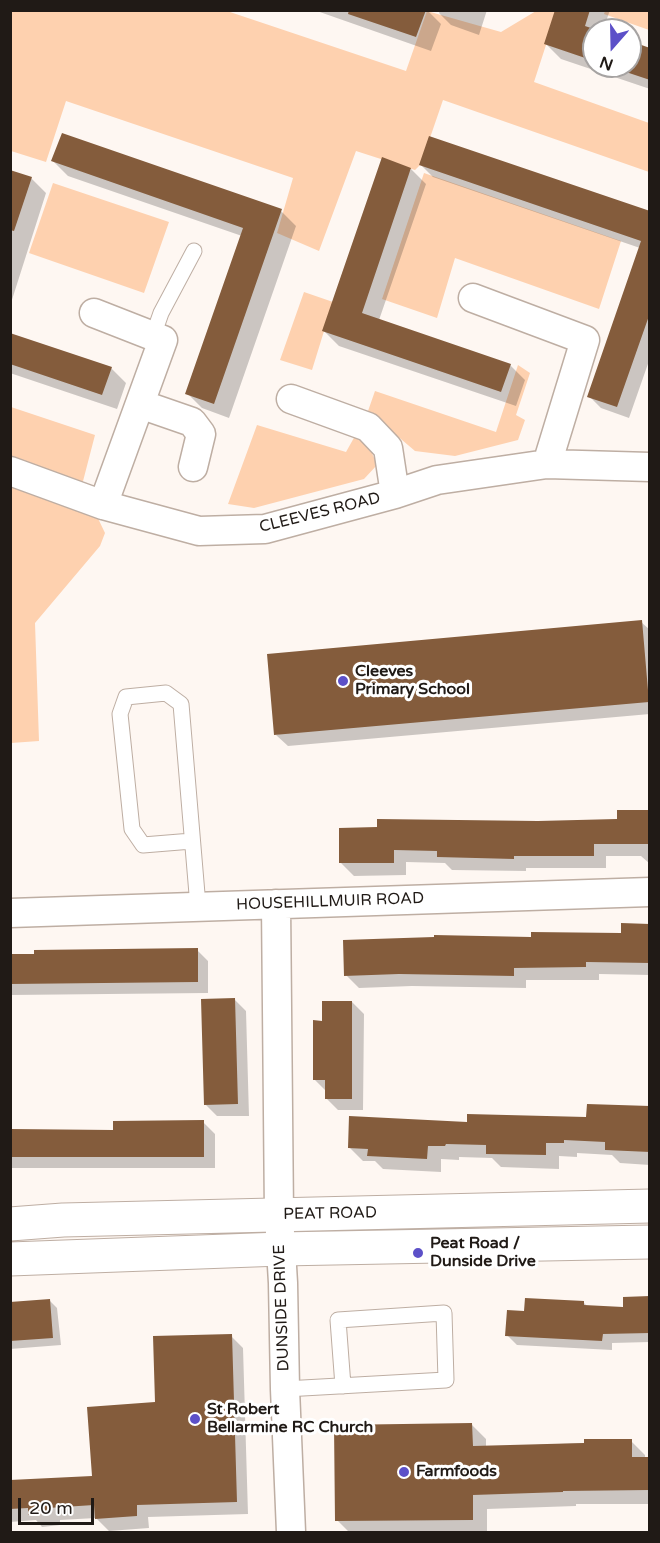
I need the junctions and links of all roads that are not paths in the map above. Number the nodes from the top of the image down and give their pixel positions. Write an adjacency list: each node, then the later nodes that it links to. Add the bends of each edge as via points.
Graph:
1 (194, 251): 4 (lane)
2 (473, 298): 7 (street, via 585,340)
3 (94, 313): 4 (street)
4 (153, 336): 6 (street, via 163,340)
5 (291, 399): 11 (street, CLEEVES ROAD, via 368,427 388,448)
6 (140, 404): 8 (street, via 192,422 201,434); 12 (street)
7 (546, 464): 9 (street, CLEEVES ROAD); 11 (street, CLEEVES ROAD, via 437,480)
8 (193, 467)
9 (650, 467)
10 (10, 471): 12 (street, CLEEVES ROAD)
11 (395, 494): 12 (street, CLEEVES ROAD, via 265,529 218,531 199,531)
12 (103, 505)
13 (192, 841): 13 (lane, via 143,845 132,830 120,714 126,697 165,693 181,704); 16 (lane)
14 (650, 892): 15 (street, HOUSEHILLMUIR ROAD)
15 (276, 904): 16 (street, HOUSEHILLMUIR ROAD); 19 (street, DUNSIDE DRIVE)
16 (198, 906): 17 (street, HOUSEHILLMUIR ROAD)
17 (10, 913)
18 (650, 1206): 19 (street, PEAT ROAD)
19 (279, 1215): 20 (street, PEAT ROAD); 22 (street, DUNSIDE DRIVE)
20 (10, 1224)
21 (650, 1242): 22 (street, PEAT ROAD)
22 (281, 1249): 23 (street, PEAT ROAD); 25 (street, DUNSIDE DRIVE)
23 (10, 1259)
24 (343, 1386): 24 (lane, via 446,1380 444,1313 338,1320); 25 (lane)
25 (285, 1389): 26 (street, DUNSIDE DRIVE)
26 (291, 1533)

